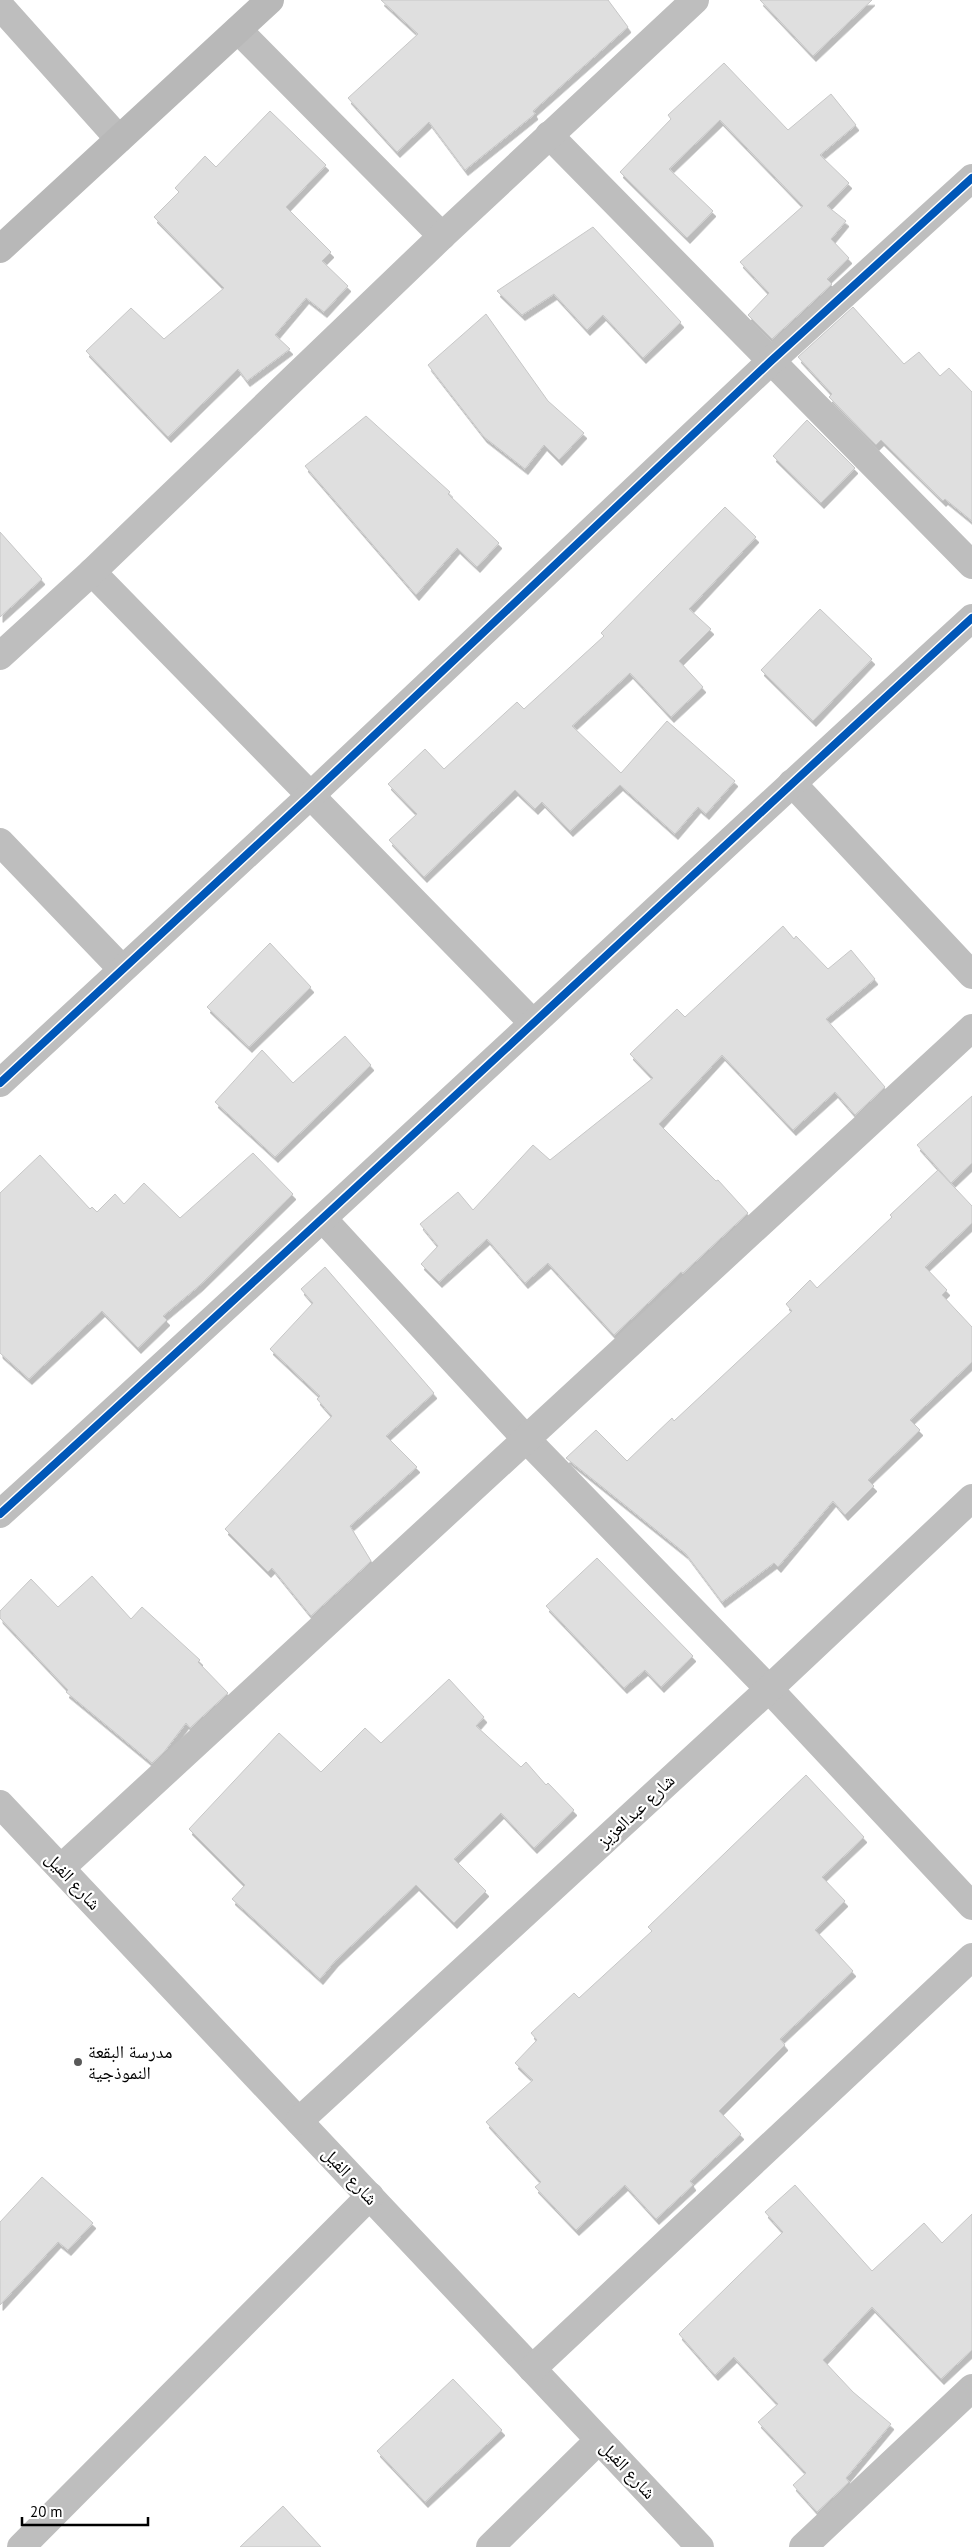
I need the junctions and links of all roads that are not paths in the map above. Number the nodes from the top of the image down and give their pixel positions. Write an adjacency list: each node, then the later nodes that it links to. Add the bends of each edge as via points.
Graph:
1 (270, 0): 4 (street)
2 (695, 0): 5 (street)
3 (0, 6): 6 (street)
4 (238, 30): 6 (street); 8 (street)
5 (549, 135): 8 (street); 10 (street)
6 (119, 139): 9 (street)
7 (972, 178): 10 (street)
8 (442, 236): 12 (street)
9 (0, 249)
10 (771, 361): 11 (street); 16 (street)
11 (972, 565)
12 (92, 572): 14 (street); 16 (street)
13 (972, 618): 15 (street)
14 (0, 656)
15 (792, 783): 19 (street); 20 (street)
16 (310, 796): 18 (street); 20 (street)
17 (0, 842): 18 (street)
18 (122, 969): 22 (street)
19 (972, 975)
20 (532, 1022): 23 (street)
21 (972, 1028): 24 (street)
22 (0, 1083)
23 (324, 1220): 24 (street); 26 (street)
24 (527, 1440): 27 (street); 29 (street)
25 (972, 1498): 27 (street, شارع عبدالعزيز)
26 (0, 1514)
27 (769, 1689): 30 (street); 32 (street, شارع عبدالعزيز)
28 (0, 1804): 29 (street, شارع الفيل)
29 (61, 1868): 32 (street, شارع الفيل)
30 (972, 1906)
31 (972, 1958): 34 (street)
32 (299, 2121): 33 (street, شارع الفيل)
33 (370, 2196): 34 (street, شارع الفيل); 37 (street)
34 (532, 2369): 36 (street, شارع الفيل)
35 (972, 2388): 40 (street)
36 (599, 2440): 38 (street); 39 (street, شارع الفيل)
37 (21, 2547)
38 (490, 2547)
39 (700, 2547)
40 (803, 2547)

